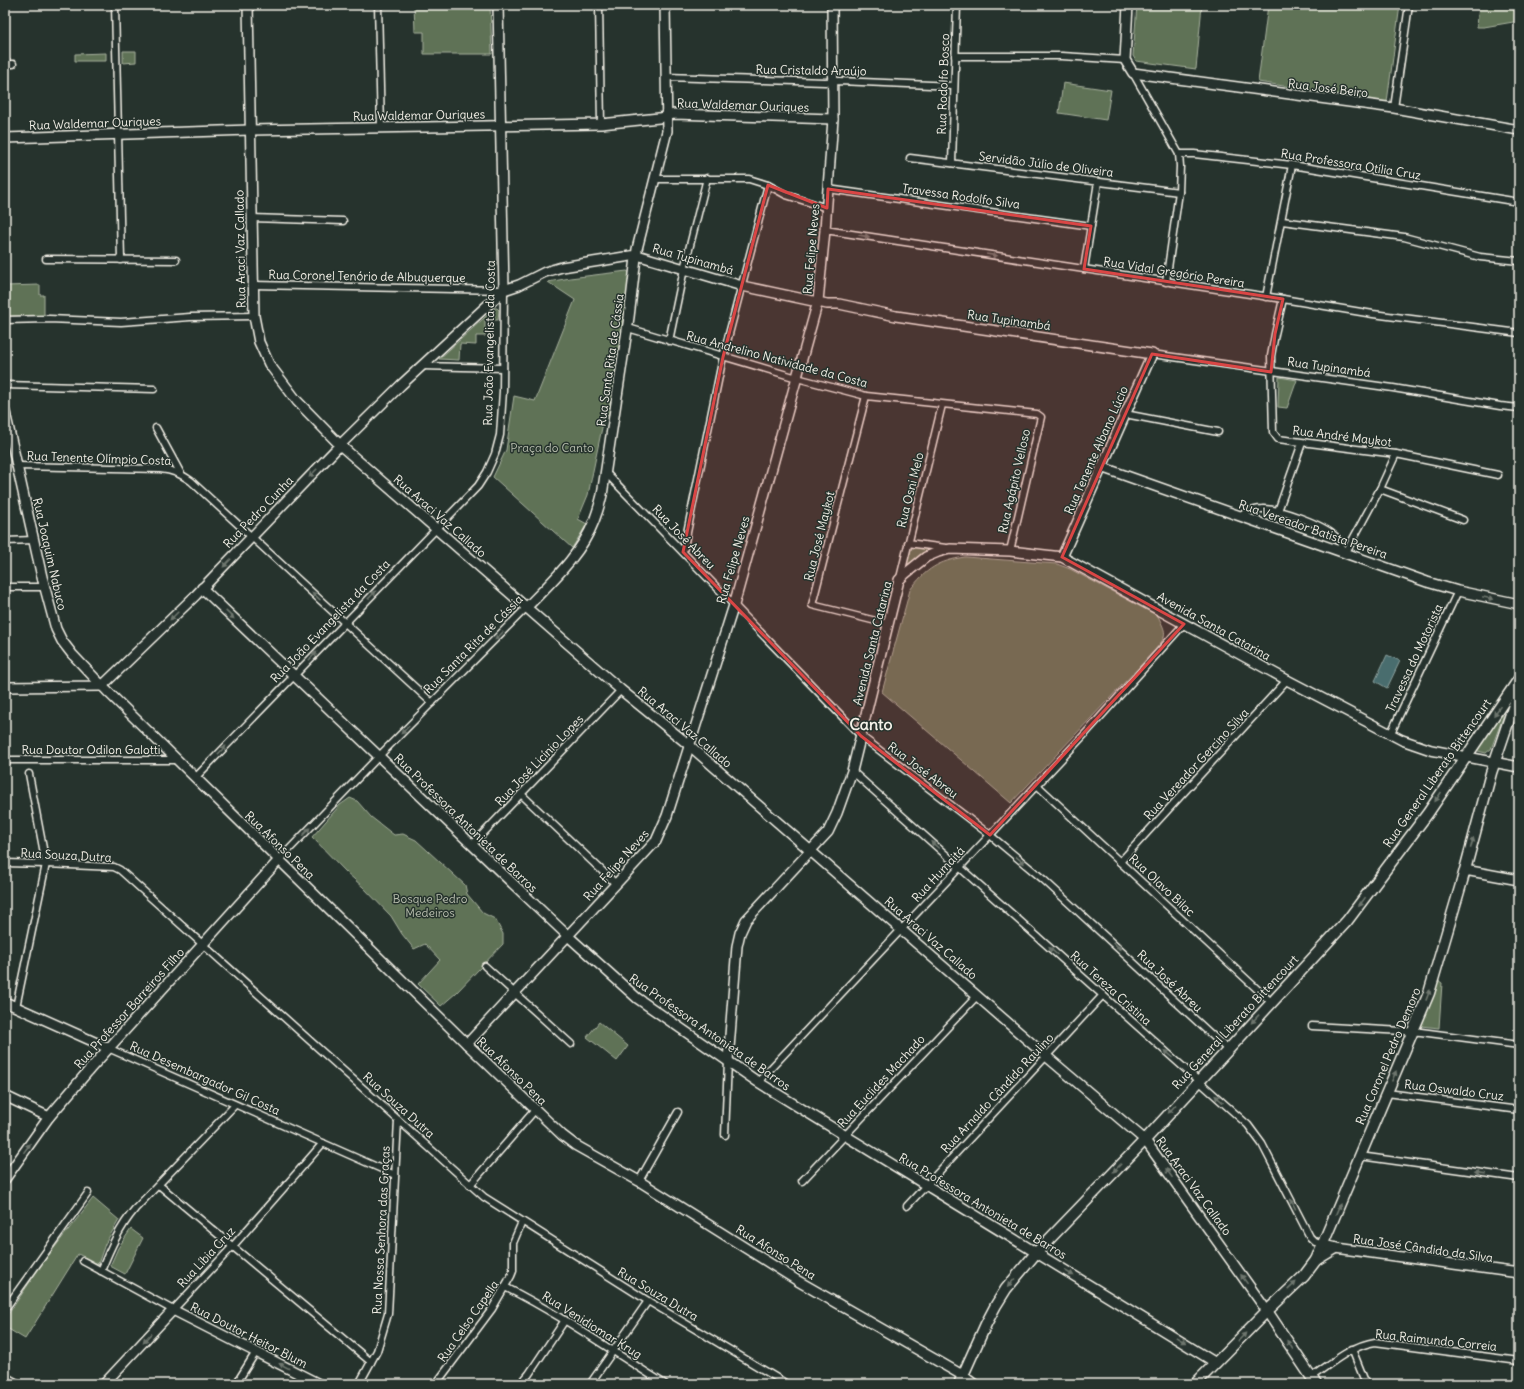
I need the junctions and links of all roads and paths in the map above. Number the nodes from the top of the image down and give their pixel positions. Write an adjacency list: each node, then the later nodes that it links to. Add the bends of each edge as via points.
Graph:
1 (115, 5): 27 (street)
2 (248, 5): 25 (street, Rua Araci Vaz Callado)
3 (378, 5): 24 (street)
4 (498, 5): 23 (street, Rua João Evangelista da Costa)
5 (599, 5): 22 (street)
6 (665, 5): 16 (street, Rua Santa Rita de Cássia)
7 (832, 5): 17 (street, Rua Felipe Neves)
8 (957, 5): 11 (street, Rua Rodolfo Bosco)
9 (1128, 5): 12 (street)
10 (1409, 5): 19 (street)
11 (955, 56): 12 (street, via 1062,56); 18 (street, Rua Rodolfo Bosco)
12 (1125, 60): 15 (street)
13 (5, 64): 14 (street)
14 (13, 64)
15 (1133, 74): 19 (street, Rua José Beiro); 29 (street)
16 (666, 77): 17 (street, Rua Cristaldo Araújo); 20 (street, Rua Santa Rita de Cássia)
17 (834, 82): 18 (street, Rua Cristaldo Araújo); 21 (street, Rua Felipe Neves)
18 (954, 86): 31 (street, Rua Rodolfo Bosco)
19 (1394, 108): 26 (street, Rua José Beiro)
20 (666, 117): 21 (street, Rua Waldemar Ouriques, via 674,114); 22 (street, Rua Waldemar Ouriques); 34 (street, Rua Santa Rita de Cássia, via 666,141)
21 (833, 119): 37 (street, Rua Felipe Neves)
22 (601, 124): 23 (street, Rua Waldemar Ouriques)
23 (500, 126): 24 (street, Rua Waldemar Ouriques); 56 (street, Rua João Evangelista da Costa)
24 (381, 128): 25 (street, Rua Waldemar Ouriques)
25 (250, 130): 27 (street, Rua Waldemar Ouriques); 41 (street, Rua Araci Vaz Callado)
26 (1519, 130)
27 (118, 135): 28 (street, Rua Waldemar Ouriques); 48 (street)
28 (5, 138)
29 (1179, 154): 32 (street, Rua Professora Otília Cruz); 38 (street)
30 (910, 158): 31 (street, Servidão Júlio de Oliveira)
31 (952, 163): 35 (street, Servidão Júlio de Oliveira)
32 (1292, 165): 39 (street, Rua Professora Otília Cruz); 42 (street)
33 (707, 178): 34 (street); 36 (street, via 750,179); 51 (street)
34 (654, 179): 46 (street, Rua Santa Rita de Cássia)
35 (1098, 182): 38 (street, Servidão Júlio de Oliveira); 44 (street)
36 (768, 186): 40 (street, via 786,195); 55 (street)
37 (828, 189): 40 (street, Rua Felipe Neves); 44 (street, Travessa Rodolfo Silva)
38 (1179, 192): 53 (street)
39 (1519, 202)
40 (827, 208): 45 (street, Rua Felipe Neves)
41 (252, 218): 43 (street); 54 (street, Rua Araci Vaz Callado)
42 (1282, 220): 50 (street, via 1404,237 1480,256); 57 (street)
43 (343, 221)
44 (1091, 226): 52 (street)
45 (825, 230): 52 (street, Rua Vidal Gregório Pereira, one-way to 52); 59 (street, Rua Felipe Neves)
46 (637, 255): 51 (street, Rua Tupinambá); 56 (street, Rua Tupinambá, via 562,267); 62 (street, Rua Santa Rita de Cássia)
47 (46, 259): 48 (street)
48 (121, 260): 49 (street)
49 (176, 260)
50 (1519, 261)
51 (684, 269): 55 (street, Rua Tupinambá); 64 (street)
52 (1084, 269): 53 (street, Rua Vidal Gregório Pereira)
53 (1166, 282): 57 (street, Rua Vidal Gregório Pereira)
54 (253, 285): 56 (street, Rua Coronel Tenório de Albuquerque); 60 (street, Rua Araci Vaz Callado)
55 (742, 286): 59 (street, Rua Tupinambá); 66 (street)
56 (504, 290): 67 (street, Rua Pedro Cunha); 68 (street, Rua João Evangelista da Costa)
57 (1266, 297): 58 (street, Rua Vidal Gregório Pereira)
58 (1283, 298): 63 (street, Rua Vidal Gregório Pereira, via 1373,314); 69 (street, Rua André Maykot, via 1275,334)
59 (818, 301): 65 (street, Rua Tupinambá, via 896,316); 70 (street, Rua Felipe Neves)
60 (254, 316): 61 (street, via 121,322); 82 (street, Rua Araci Vaz Callado, via 259,342 269,364 297,401)
61 (5, 320)
62 (628, 328): 64 (street, Rua Andrelino Natividade da Costa); 86 (street, Rua Santa Rita de Cássia)
63 (1519, 333)
64 (669, 341): 66 (street, Rua Andrelino Natividade da Costa)
65 (1152, 354): 69 (street, Rua Tupinambá); 77 (street, Rua Tenente Albano Lúcio)
66 (723, 357): 70 (street, Rua Andrelino Natividade da Costa); 100 (street)
67 (420, 366): 68 (street); 82 (street, Rua Pedro Cunha)
68 (503, 368): 93 (street, Rua João Evangelista da Costa, via 502,417 495,454 478,486)
69 (1271, 372): 75 (street, Rua Tupinambá); 81 (street, Rua André Maykot, via 1273,432 1278,439)
70 (797, 378): 73 (street, Rua Andrelino Natividade da Costa); 108 (street, Rua Felipe Neves)
71 (5, 385): 72 (street)
72 (154, 389)
73 (866, 396): 74 (street, Rua Andrelino Natividade da Costa); 112 (street, Rua José Maykot, via 812,605)
74 (942, 405): 78 (street, Rua Andrelino Natividade da Costa, via 1037,414); 97 (street, Rua Osni Melo)
75 (1519, 408)
76 (5, 412): 84 (street, Rua Joaquim Nabuco)
77 (1125, 414): 80 (street); 85 (street, Rua Tenente Albano Lúcio)
78 (1041, 417): 99 (street, Rua Agápito Velloso)
79 (156, 428): 87 (street)
80 (1218, 432)
81 (1302, 443): 83 (street, Rua André Maykot); 90 (street)
82 (340, 445): 93 (street, Rua Araci Vaz Callado); 94 (street, Rua Pedro Cunha, one-way to 94)
83 (1396, 454): 88 (street, Rua André Maykot); 89 (street)
84 (17, 466): 87 (street, Rua Tenente Olímpio Costa, via 160,469); 95 (street, Rua Joaquim Nabuco)
85 (1101, 467): 91 (street, Rua Vereador Batista Pereira); 102 (street, Rua Tenente Albano Lúcio)
86 (606, 473): 100 (street, Rua José Abreu); 110 (street, Rua Santa Rita de Cássia, via 594,522 584,540 559,573)
87 (181, 474): 94 (street, Rua Tenente Olímpio Costa)
88 (1498, 475)
89 (1380, 489): 92 (street); 101 (street)
90 (1278, 511): 91 (street, via 1263,509); 101 (street, via 1326,529 1338,538)
91 (1238, 516): 101 (street, Rua Vereador Batista Pereira)
92 (1463, 520)
93 (436, 530): 110 (street, Rua Araci Vaz Callado); 111 (street, Rua João Evangelista da Costa, one-way to 93)
94 (252, 537): 106 (street, Rua Pedro Cunha, one-way to 106); 111 (street, Rua Tenente Olímpio Costa, one-way to 94)
95 (34, 540): 96 (street); 105 (street, Rua Joaquim Nabuco)
96 (5, 541)
97 (908, 543): 98 (street); 103 (street, Rua Osni Melo)
98 (950, 548): 99 (street, Avenida Santa Catarina); 103 (street, Avenida Santa Catarina, via 926,557)
99 (1010, 551): 102 (street, Avenida Santa Catarina)
100 (683, 552): 108 (street, Rua José Abreu)
101 (1345, 554): 107 (street, Rua Vereador Batista Pereira)
102 (1062, 557): 113 (street, Avenida Santa Catarina)
103 (899, 580): 112 (street, Avenida Santa Catarina)
104 (5, 587): 105 (street)
105 (44, 587): 117 (street, Rua Joaquim Nabuco, via 52,618 62,641)
106 (202, 588): 114 (street, Rua Professora Antonieta de Barros, one-way to 114); 117 (street, Rua Pedro Cunha, one-way to 117)
107 (1458, 592): 109 (street, Rua Vereador Batista Pereira, one-way to 109); 122 (street, Travessa do Motorista)
108 (734, 604): 123 (street, Rua José Abreu); 124 (street, Rua Felipe Neves)
109 (1519, 604)
110 (526, 608): 119 (street, Rua Araci Vaz Callado); 121 (street, Rua Santa Rita de Cássia, one-way to 121)
111 (344, 623): 114 (street, Rua João Evangelista da Costa, one-way to 111); 121 (street, Rua Tenente Olímpio Costa)
112 (888, 624): 123 (street, Avenida Santa Catarina)
113 (1184, 624): 116 (street, Avenida Santa Catarina); 134 (street, Rua Humaitá)
114 (294, 676): 125 (street, Rua Professora Antonieta de Barros); 133 (street, Rua João Evangelista da Costa, one-way to 114)
115 (1519, 679): 126 (main road, Rua General Liberato Bittencourt, one-way to 126)
116 (1287, 680): 122 (street, Avenida Santa Catarina); 140 (street, Rua Vereador Gercino Silva)
117 (102, 686): 118 (street); 128 (street, Rua Afonso Pena)
118 (5, 687)
119 (621, 690): 124 (street, Rua Araci Vaz Callado); 135 (street, Rua José Licínio Lopes)
120 (1519, 690): 129 (main road, Rua Coronel Pedro Demoro)
121 (432, 703): 125 (street, Rua Santa Rita de Cássia, one-way to 125)
122 (1390, 734): 126 (street, Avenida Santa Catarina, via 1420,747)
123 (861, 736): 131 (street, Avenida Santa Catarina); 136 (street, Rua José Abreu)
124 (689, 745): 138 (street, Rua Araci Vaz Callado); 146 (street, Rua Felipe Neves, via 662,830 656,841)
125 (379, 756): 137 (street, Rua Professora Antonieta de Barros); 139 (street, Rua Santa Rita de Cássia, one-way to 125)
126 (1465, 756): 129 (street, Avenida Santa Catarina); 155 (main road, Rua General Liberato Bittencourt, one-way to 155, via 1428,812 1354,912)
127 (5, 760): 128 (street, Rua Doutor Odilon Galotti)
128 (177, 760): 133 (street, Rua Afonso Pena)
129 (1494, 762): 130 (street, Avenida Santa Catarina); 144 (main road, Rua Coronel Pedro Demoro, one-way to 129)
130 (1519, 767)
131 (852, 771): 138 (street, Avenida Santa Catarina, via 828,832); 143 (street, Rua Tereza Cristina, one-way to 131)
132 (29, 774): 142 (street)
133 (196, 778): 139 (street, Rua Afonso Pena)
134 (1037, 785): 136 (street, Rua Humaitá); 140 (street, Rua Olavo Bilac)
135 (521, 794): 137 (street, Rua José Licínio Lopes); 146 (street)
136 (990, 835): 143 (street, Rua Humaitá); 163 (street, Rua José Abreu, one-way to 163, via 1066,899)
137 (472, 845): 148 (street, Rua Professora Antonieta de Barros)
138 (810, 851): 147 (street, Rua Araci Vaz Callado); 165 (street, Avenida Santa Catarina, via 746,920 740,932)
139 (279, 860): 149 (street, Rua Professor Barreiros Filho); 159 (street, Rua Afonso Pena)
140 (1120, 862): 155 (street, Rua Olavo Bilac)
141 (5, 863): 142 (street, Rua Souza Dutra)
142 (46, 864): 149 (street, Rua Souza Dutra, via 114,867 120,870); 156 (street)
143 (960, 867): 147 (street, Rua Humaitá); 153 (street, Rua Tereza Cristina, one-way to 143)
144 (1466, 870): 145 (street); 158 (main road, Rua Coronel Pedro Demoro, one-way to 144, via 1434,977)
145 (1519, 880)
146 (616, 884): 148 (street, Rua Felipe Neves)
147 (901, 930): 152 (street, Rua Araci Vaz Callado); 167 (street, Rua Humaitá)
148 (568, 936): 151 (street, Rua Felipe Neves); 165 (street, Rua Professora Antonieta de Barros, via 637,998)
149 (203, 943): 162 (street, Rua Professor Barreiros Filho); 175 (street, Rua Souza Dutra)
150 (485, 966): 151 (street)
151 (515, 993): 159 (street, Rua Felipe Neves); 160 (street)
152 (977, 996): 164 (street, Rua Araci Vaz Callado); 177 (street, Rua Euclides Machado)
153 (1103, 996): 164 (street, Rua Arnaldo Cândido Raulino); 166 (street, Rua Tereza Cristina, one-way to 153)
154 (5, 1002): 156 (street, Rua Desembargador Gil Costa)
155 (1271, 1002): 163 (main road, Rua General Liberato Bittencourt, one-way to 163)
156 (16, 1007): 162 (street, Rua Desembargador Gil Costa)
157 (1312, 1026): 158 (street)
158 (1413, 1031): 161 (street); 168 (main road, Rua Coronel Pedro Demoro, one-way to 158)
159 (467, 1044): 171 (street, Rua Afonso Pena)
160 (570, 1044)
161 (1519, 1044)
162 (108, 1048): 170 (street, Rua Desembargador Gil Costa); 174 (street, Rua Professor Barreiros Filho)
163 (1227, 1049): 166 (main road, Rua General Liberato Bittencourt)
164 (1046, 1056): 178 (street, Rua Araci Vaz Callado); 188 (street, Rua Arnaldo Cândido Raulino)
165 (728, 1061): 167 (street, Rua Professora Antonieta de Barros); 176 (street, Avenida Santa Catarina)
166 (1198, 1080): 178 (main road, Rua General Liberato Bittencourt, one-way to 178); 192 (street, Rua Tereza Cristina, one-way to 166, via 1310,1237 1256,1134)
167 (758, 1082): 177 (street, Rua Professora Antonieta de Barros)
168 (1387, 1093): 172 (street, Rua Oswaldo Cruz); 180 (main road, Rua Coronel Pedro Demoro)
169 (5, 1096): 174 (street)
170 (236, 1105): 179 (street, Rua Desembargador Gil Costa); 186 (street)
171 (535, 1110): 184 (street, Rua Afonso Pena, via 575,1145); 187 (street)
172 (1519, 1110)
173 (678, 1112): 184 (street)
174 (50, 1117): 183 (street, Rua Professor Barreiros Filho, one-way to 174)
175 (398, 1120): 181 (street, Rua Nossa Senhora das Graças); 187 (street, Rua Souza Dutra)
176 (725, 1135)
177 (845, 1136): 185 (street, Rua Euclides Machado); 188 (street, Rua Professora Antonieta de Barros)
178 (1144, 1140): 195 (main road, Rua General Liberato Bittencourt, one-way to 195); 204 (street, Rua Araci Vaz Callado, one-way to 178)
179 (323, 1143): 181 (street, Rua Desembargador Gil Costa); 193 (street, Rua Líbia Cruz)
180 (1360, 1156): 182 (street, one-way to 180); 192 (main road, Rua Coronel Pedro Demoro, one-way to 180)
181 (395, 1175): 210 (street, Rua Nossa Senhora das Graças, via 388,1314)
182 (1519, 1178)
183 (5, 1179)
184 (638, 1181): 213 (street, Rua Afonso Pena)
185 (802, 1181)
186 (159, 1185): 193 (street); 198 (street, via 125,1221)
187 (470, 1185): 191 (street, Rua Souza Dutra, via 496,1206)
188 (926, 1185): 190 (street, Rua Arnaldo Cândido Raulino); 195 (street, Rua Professora Antonieta de Barros)
189 (88, 1193): 202 (street)
190 (907, 1206)
191 (522, 1222): 200 (street, Rua Celso Capella, via 513,1243 513,1271); 201 (street, Rua Souza Dutra)
192 (1323, 1245): 194 (street, Rua José Cândido da Silva); 196 (main road, Rua Coronel Pedro Demoro)
193 (233, 1246): 203 (street, Rua Líbia Cruz); 210 (street)
194 (1336, 1248): 196 (main road); 199 (street, Rua José Cândido da Silva)
195 (1036, 1253): 211 (street, Rua Professora Antonieta de Barros, one-way to 211); 213 (main road, Rua General Liberato Bittencourt, one-way to 213, via 996,1305)
196 (1316, 1260): 204 (main road, Rua Coronel Pedro Demoro, one-way to 196, via 1304,1276)
197 (83, 1261): 198 (street, Rua Doutor Heitor Blum)
198 (101, 1271): 203 (street, Rua Doutor Heitor Blum)
199 (1519, 1273)
200 (505, 1287): 205 (street, Rua Venidiomar Krug); 220 (street, Rua Celso Capella)
201 (648, 1301): 208 (street); 224 (street, Rua Souza Dutra)
202 (5, 1309)
203 (173, 1310): 207 (street, Rua Doutor Heitor Blum); 216 (street, Rua Líbia Cruz, one-way to 216)
204 (1267, 1310): 211 (main road, Rua Coronel Pedro Demoro, one-way to 204); 214 (main road, Rua Araci Vaz Callado, one-way to 204)
205 (565, 1320): 208 (street, Rua Venidiomar Krug); 221 (street, via 529,1374)
206 (1352, 1349): 209 (street, Rua Raimundo Correia, via 1367,1343 1380,1342); 214 (street, Rua Raimundo Correia); 227 (street)
207 (256, 1352): 217 (street); 218 (street, Rua Doutor Heitor Blum, one-way to 207)
208 (613, 1352): 222 (street); 223 (street, Rua Venidiomar Krug)
209 (1519, 1361)
210 (371, 1362): 219 (street, Rua Nossa Senhora das Graças)
211 (1216, 1363): 226 (main road, Rua Coronel Pedro Demoro)
212 (5, 1378): 215 (street)
213 (961, 1380): 225 (street, Rua Afonso Pena)
214 (1313, 1381)
215 (16, 1384)
216 (104, 1384)
217 (236, 1384)
218 (319, 1384)
219 (360, 1384)
220 (436, 1384)
221 (519, 1384)
222 (590, 1384)
223 (665, 1384)
224 (786, 1384)
225 (974, 1384)
226 (1195, 1384)
227 (1366, 1384)

